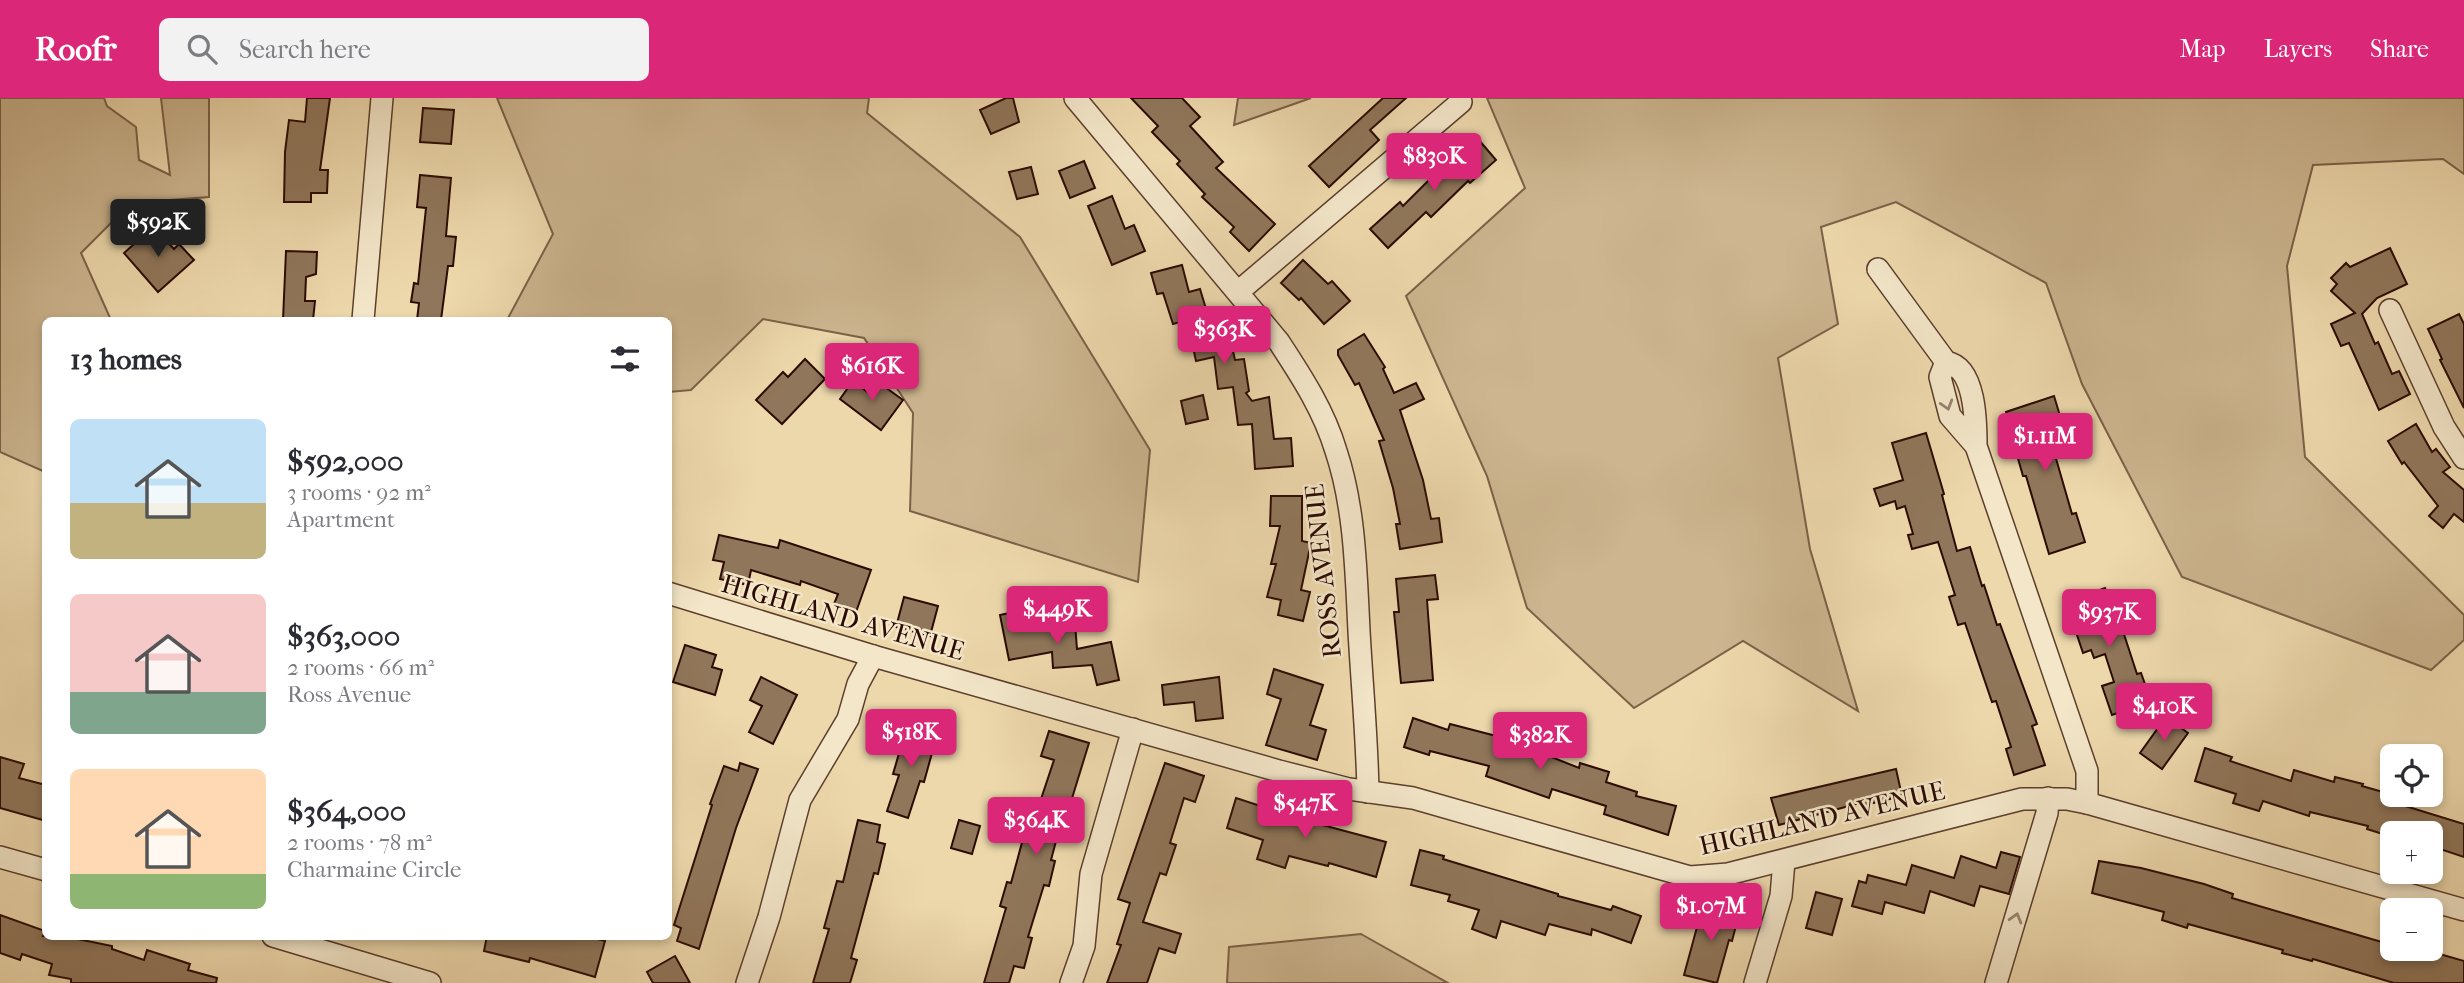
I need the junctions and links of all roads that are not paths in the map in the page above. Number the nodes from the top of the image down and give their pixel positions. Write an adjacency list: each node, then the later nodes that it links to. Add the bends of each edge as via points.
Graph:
1 (382, 98): 7 (street)
2 (1076, 98): 5 (street, ROSS AVENUE)
3 (1461, 102): 5 (street)
4 (1878, 269): 14 (street, via 1947,362 1961,371 1975,405 1976,446 2087,771)
5 (1238, 292): 12 (street, ROSS AVENUE, via 1305,382 1337,453 1349,502 1356,567)
6 (2390, 310): 8 (street, via 2444,427)
7 (363, 317)
8 (2464, 458)
9 (672, 594): 10 (street, HIGHLAND AVENUE)
10 (873, 656): 11 (street, HIGHLAND AVENUE); 21 (street, via 858,684 848,719 800,800)
11 (1133, 729): 12 (street, HIGHLAND AVENUE); 22 (street, via 1091,874 1084,946)
12 (1368, 792): 16 (street, HIGHLAND AVENUE, via 1413,798 1690,877)
13 (2048, 798): 14 (street, HIGHLAND AVENUE); 16 (street, HIGHLAND AVENUE, via 2022,799); 24 (street, one-way to 13)
14 (2087, 803): 18 (street, HIGHLAND AVENUE)
15 (0, 857): 17 (street)
16 (1784, 861): 23 (street, via 1781,896)
17 (42, 869)
18 (2464, 910)
19 (286, 940): 20 (street)
20 (430, 983)
21 (747, 983)
22 (1071, 983)
23 (1755, 983)
24 (1996, 983)

